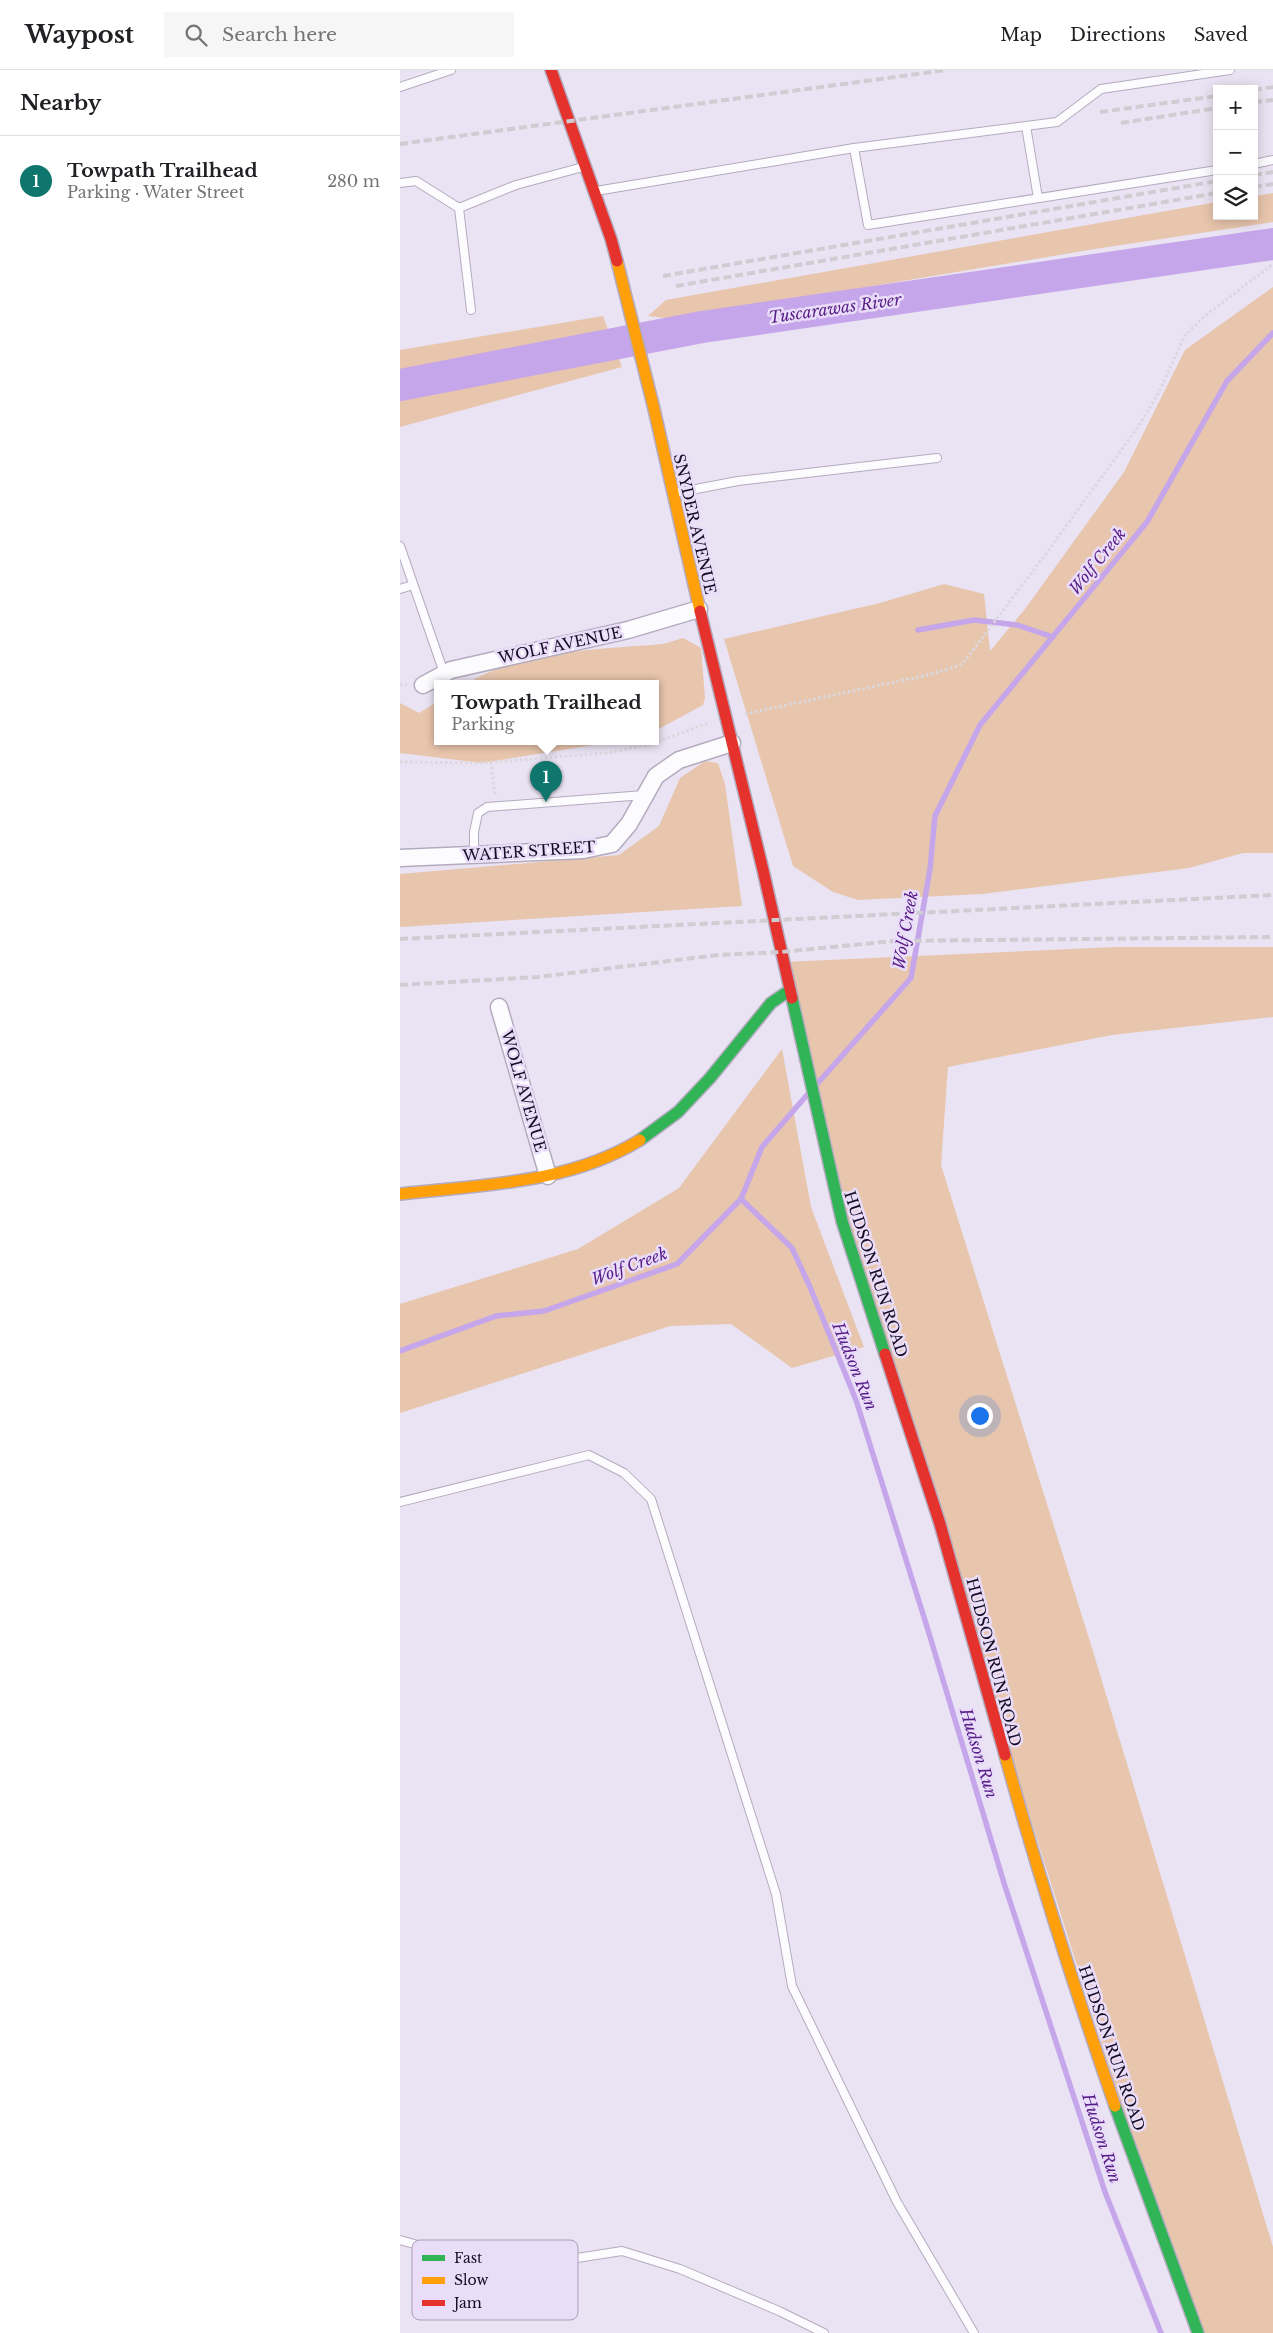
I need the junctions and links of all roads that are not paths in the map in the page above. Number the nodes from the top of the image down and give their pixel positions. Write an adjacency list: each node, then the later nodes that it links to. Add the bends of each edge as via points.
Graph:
1 (451, 70): 4 (lane)
2 (551, 70): 9 (main road, SNYDER AVENUE)
3 (1230, 70): 5 (lane, via 1101,89 1057,122)
4 (400, 88)
5 (1026, 126): 6 (lane); 13 (lane)
6 (854, 148): 12 (lane); 13 (lane, via 868,225)
7 (1273, 160): 8 (lane)
8 (1258, 163)
9 (585, 166): 12 (main road, SNYDER AVENUE); 14 (lane, via 516,185)
10 (1213, 171): 13 (lane)
11 (400, 183): 14 (lane, via 416,180)
12 (594, 191): 17 (main road, SNYDER AVENUE, via 611,239)
13 (1038, 198)
14 (459, 208): 15 (lane)
15 (470, 310)
16 (937, 458): 17 (lane, via 738,481)
17 (673, 493): 21 (main road, SNYDER AVENUE)
18 (400, 546): 19 (lane)
19 (413, 585): 20 (lane); 22 (lane)
20 (400, 589)
21 (699, 609): 22 (street, WOLF AVENUE, via 628,630 485,661); 24 (main road, SNYDER AVENUE)
22 (444, 674): 23 (street, WOLF AVENUE)
23 (423, 685)
24 (732, 743): 25 (street, WATER STREET, via 679,760 656,776); 28 (main road, SNYDER AVENUE)
25 (645, 795): 26 (street, WATER STREET, via 630,824 612,844 583,850); 26 (lane, via 487,807 478,813)
26 (474, 855): 27 (street, WATER STREET)
27 (400, 858)
28 (790, 990): 30 (main road, via 771,1003 678,1112 638,1141 571,1171); 36 (main road, HUDSON RUN ROAD, via 842,1221 940,1524 1031,1848 1076,1993)
29 (499, 1007): 30 (street, WOLF AVENUE)
30 (548, 1176): 31 (main road)
31 (400, 1194)
32 (400, 1502): 35 (lane, via 589,1455 624,1473 651,1499 776,1894 792,1986 897,2202)
33 (578, 2258): 34 (lane, via 622,2251 680,2270)
34 (824, 2333)
35 (974, 2333)
36 (1198, 2333)

